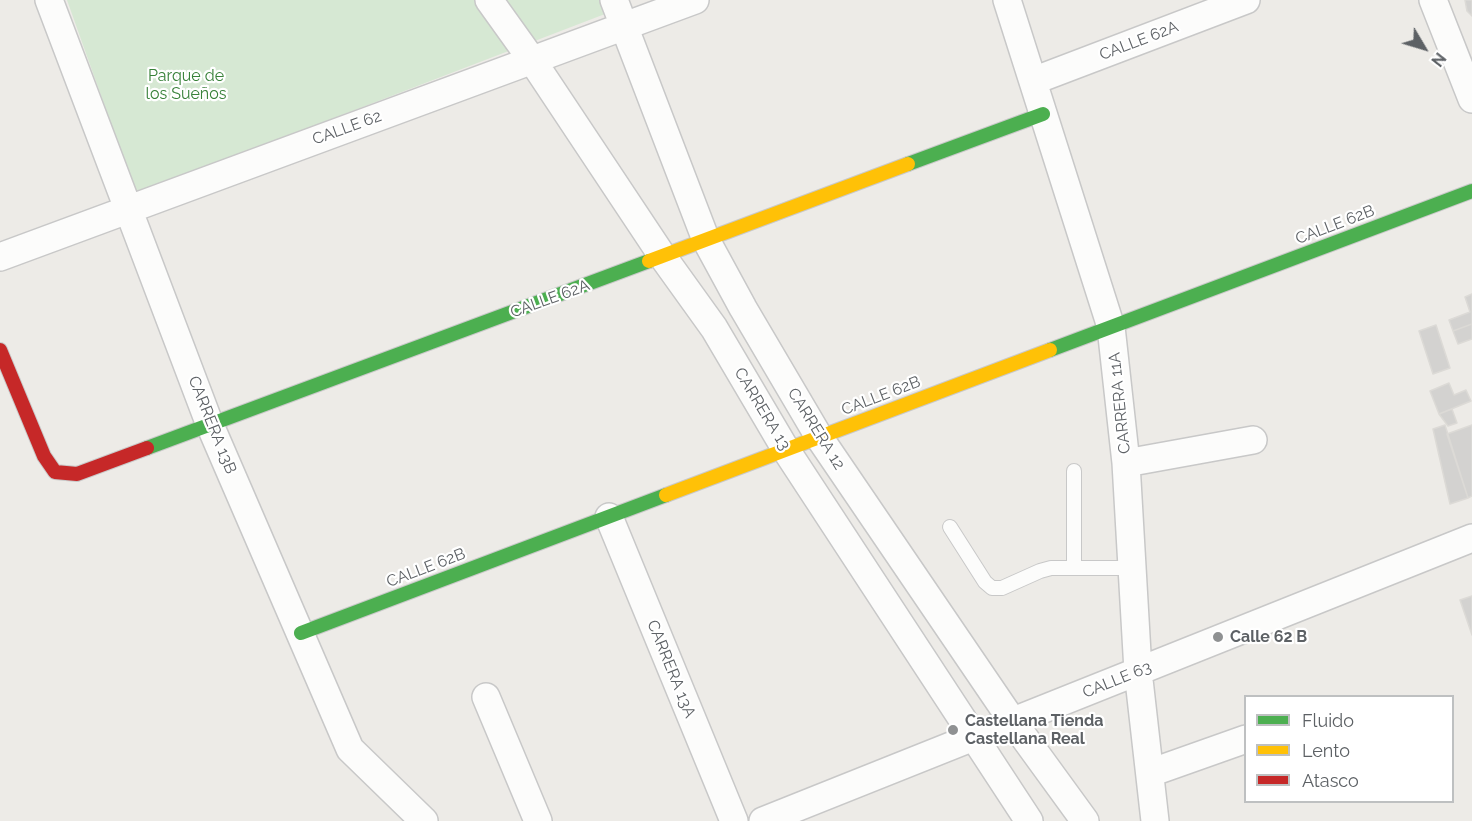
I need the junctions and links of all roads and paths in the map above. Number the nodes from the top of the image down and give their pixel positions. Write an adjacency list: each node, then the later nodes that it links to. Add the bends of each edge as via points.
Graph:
1 (48, 0): 14 (street, CARRERA 13B)
2 (489, 0): 9 (street, CARRERA 13)
3 (614, 0): 8 (street, CARRERA 12)
4 (695, 0): 8 (street, CALLE 62)
5 (1006, 0): 10 (street, CARRERA 11A)
6 (1246, 0): 10 (street, CALLE 62A)
7 (1433, 0): 11 (street)
8 (624, 26): 9 (street, CALLE 62); 15 (street, CARRERA 12)
9 (532, 60): 14 (street, CALLE 62); 17 (street, CARRERA 13)
10 (1033, 81): 12 (street, CARRERA 11A)
11 (1472, 99)
12 (1043, 114): 15 (street, CALLE 62A); 18 (street, CARRERA 11A)
13 (1472, 190): 18 (street, CALLE 62B)
14 (128, 210): 16 (street, CALLE 62); 20 (street, CARRERA 13B)
15 (706, 240): 17 (street, CALLE 62A); 21 (street, CARRERA 12)
16 (0, 257)
17 (663, 257): 20 (street, CALLE 62A); 23 (street, CARRERA 13, via 714,327)
18 (1111, 327): 21 (street, CALLE 62B); 24 (street, CARRERA 11A)
19 (0, 350): 20 (street, CALLE 62A, via 44,456 55,472 77,474)
20 (210, 425): 31 (street, CARRERA 13B)
21 (819, 437): 23 (street, CALLE 62B); 34 (street, CARRERA 12)
22 (1253, 440): 24 (street)
23 (786, 450): 26 (street, CALLE 62B); 35 (street, CARRERA 13)
24 (1126, 463): 30 (street, CARRERA 11A)
25 (1074, 471): 29 (lane)
26 (609, 517): 31 (street, CALLE 62B); 40 (street, CARRERA 13A)
27 (950, 528): 29 (lane, via 992,588 1002,588 1051,568)
28 (1472, 538): 32 (street, CALLE 63)
29 (1074, 568): 30 (lane)
30 (1133, 568): 32 (street, CARRERA 11A)
31 (301, 633): 38 (street, CARRERA 13B, via 350,749)
32 (1138, 671): 34 (street, CALLE 63); 37 (street, CARRERA 11A)
33 (486, 697): 39 (street)
34 (1013, 722): 35 (street, CALLE 63); 43 (street, CARRERA 12)
35 (974, 738): 41 (street, CALLE 63); 42 (street, CARRERA 13)
36 (1244, 739): 37 (street)
37 (1150, 774): 44 (street, CARRERA 11A)
38 (424, 821)
39 (538, 821)
40 (734, 821)
41 (763, 821)
42 (1029, 821)
43 (1084, 821)
44 (1155, 821)

